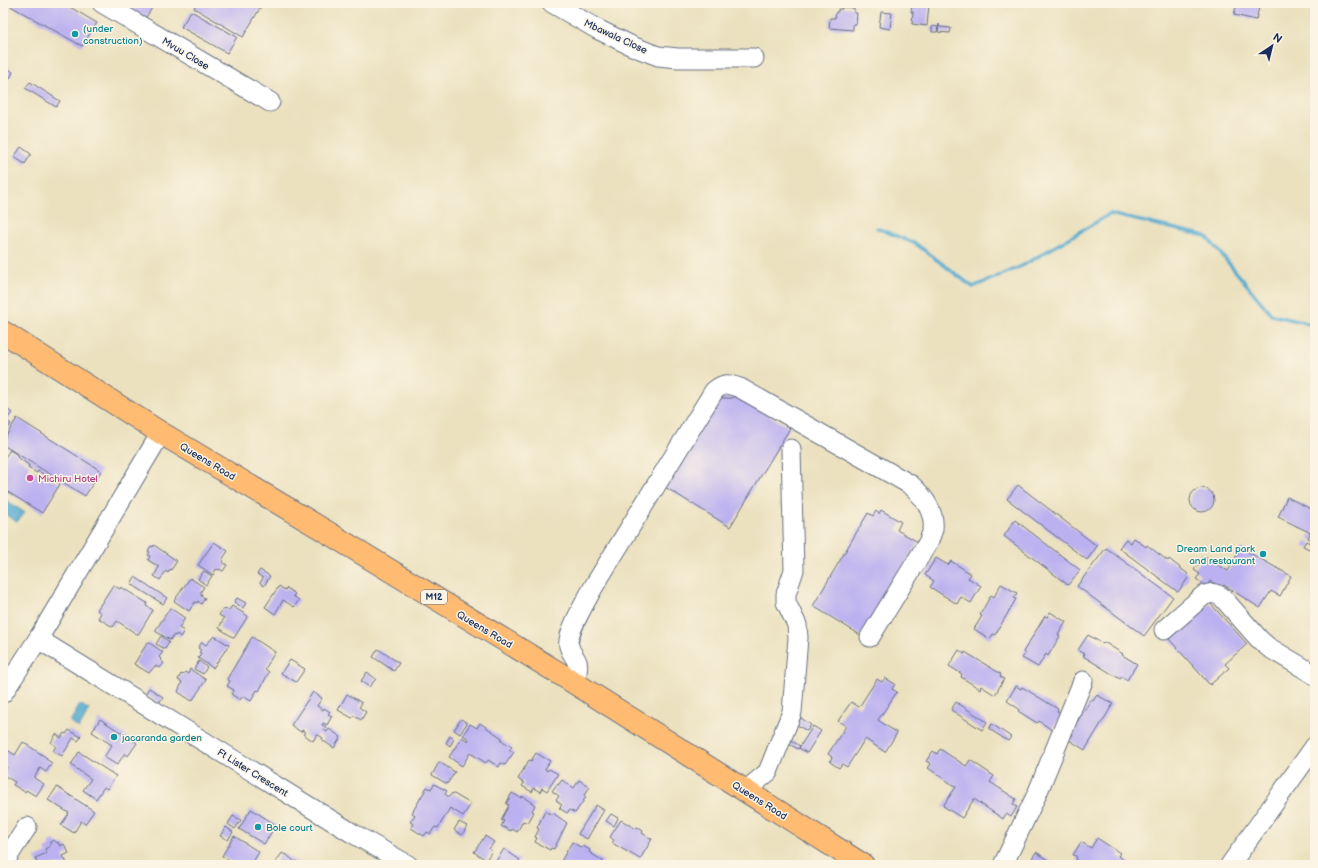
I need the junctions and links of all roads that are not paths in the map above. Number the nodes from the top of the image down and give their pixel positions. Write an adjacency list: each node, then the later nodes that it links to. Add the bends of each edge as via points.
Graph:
1 (102, 3): 4 (street, Mvuu Close)
2 (552, 3): 3 (street, Mbawala Close, via 597,29 658,56)
3 (754, 58)
4 (270, 102)
5 (3, 332): 6 (highway, Queens Road / M12)
6 (160, 433): 10 (street); 12 (highway, Queens Road / M12)
7 (791, 448): 16 (street, via 794,570 786,602 797,625 798,638 792,712 768,772)
8 (1164, 630): 11 (street, via 1203,596 1216,593 1268,647)
9 (870, 637): 12 (street, via 929,541 933,529 928,505 911,485 740,388 726,384 714,391 590,593 568,640 568,646 579,666 577,672)
10 (38, 639): 14 (street); 19 (street, Ft Lister Crescent)
11 (1315, 675)
12 (565, 677): 16 (highway, Queens Road / M12)
13 (1083, 681): 21 (street, via 1037,794)
14 (3, 693)
15 (1313, 753): 22 (street)
16 (745, 791): 20 (highway, Queens Road / M12)
17 (27, 827): 18 (street)
18 (3, 864)
19 (408, 865)
20 (863, 865)
21 (1003, 865)
22 (1230, 865)

